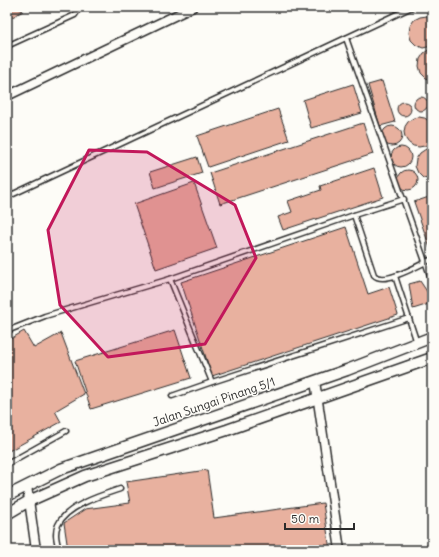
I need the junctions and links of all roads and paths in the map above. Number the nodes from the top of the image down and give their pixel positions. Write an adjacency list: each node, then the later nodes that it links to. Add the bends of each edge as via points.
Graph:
1 (80, 7): 5 (lane, via 76,15)
2 (193, 7): 6 (street)
3 (412, 7): 4 (lane)
4 (346, 38): 7 (lane); 8 (lane)
5 (7, 46)
6 (7, 96)
7 (7, 197)
8 (404, 199): 9 (lane); 11 (lane)
9 (354, 215): 12 (lane, via 374,275 383,279); 13 (lane)
10 (432, 259): 11 (lane)
11 (425, 262): 12 (lane); 14 (lane)
12 (395, 276): 15 (lane)
13 (170, 279): 16 (lane, via 44,316); 21 (lane)
14 (432, 281)
15 (409, 318): 18 (lane); 21 (lane)
16 (7, 331)
17 (432, 336): 18 (street, Jalan Sungai Pinang 5/1)
18 (417, 343): 20 (street, Jalan Sungai Pinang 5/1)
19 (432, 358): 23 (street)
20 (315, 381): 23 (street); 26 (street, Jalan Sungai Pinang 5/1, via 117,449)
21 (212, 382): 22 (lane)
22 (172, 396)
23 (317, 397): 29 (street, via 227,430 85,476); 33 (street)
24 (66, 431): 25 (lane)
25 (7, 464)
26 (27, 486): 28 (street, Jalan Sungai Pinang 5/1); 29 (street)
27 (120, 489): 32 (lane, via 94,498 62,519 56,529)
28 (7, 496)
29 (29, 501): 30 (street); 31 (street)
30 (7, 514)
31 (36, 550)
32 (59, 550)
33 (340, 550)

